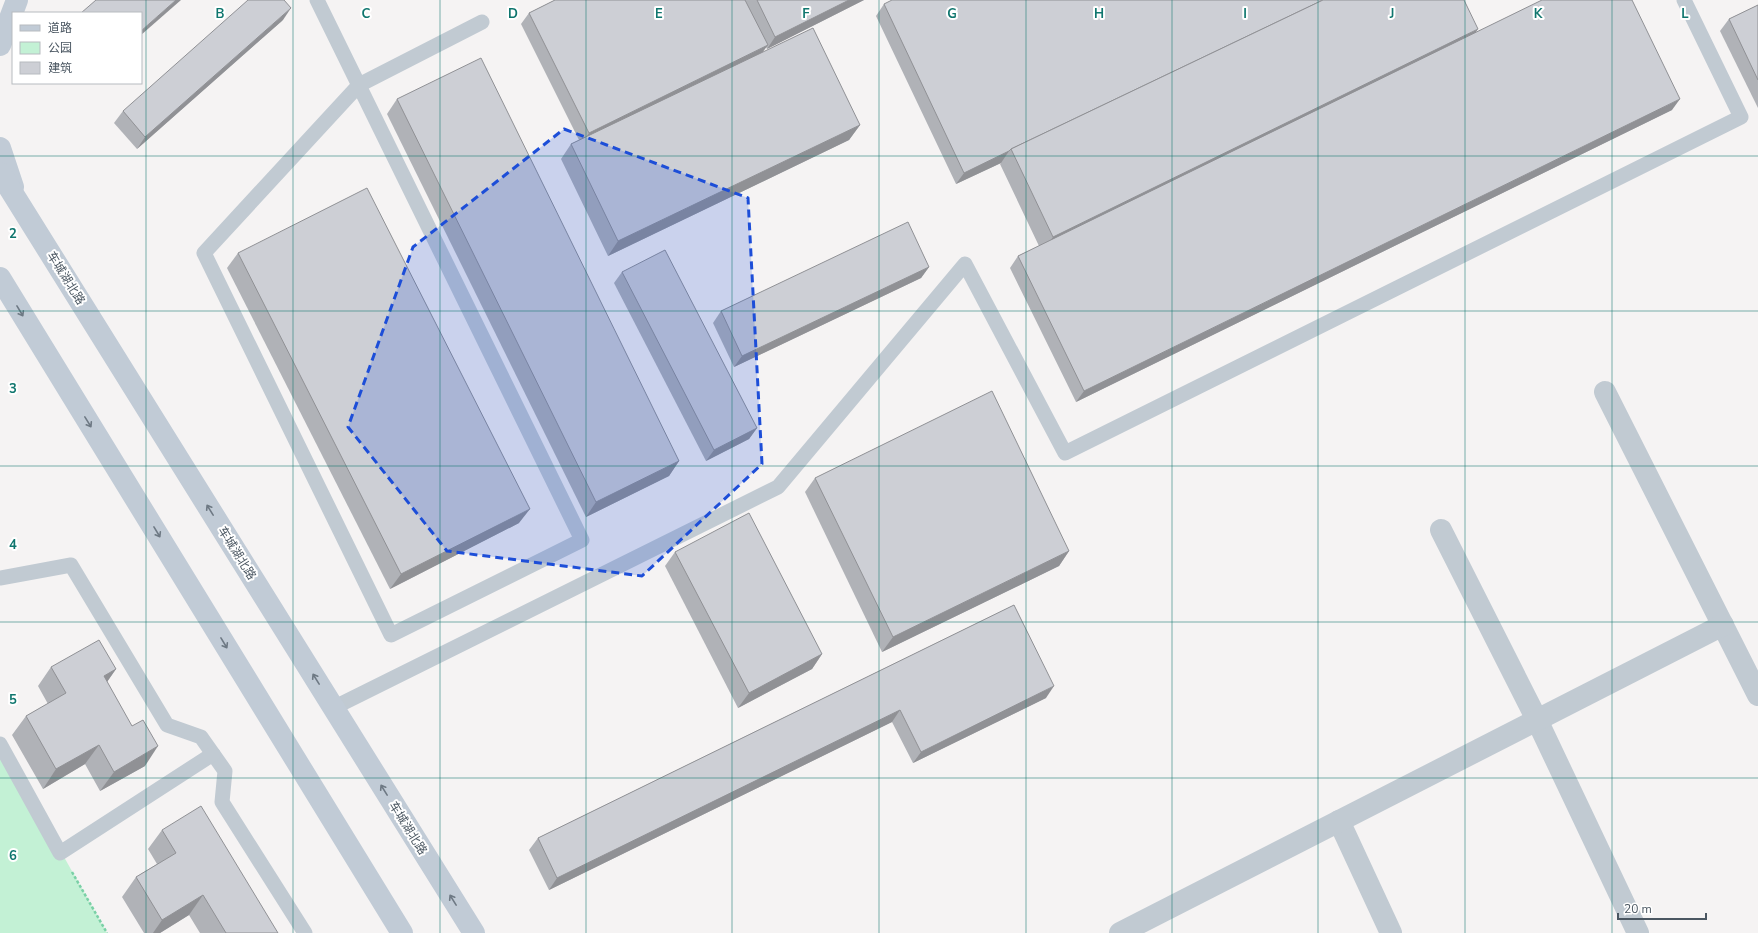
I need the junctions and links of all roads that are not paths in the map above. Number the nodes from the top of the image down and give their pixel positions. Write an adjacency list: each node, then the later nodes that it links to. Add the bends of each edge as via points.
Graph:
1 (18, 0): 4 (main road)
2 (317, 0): 8 (lane)
3 (1684, 0): 18 (lane, via 1741,117 1065,453 965,264 778,487)
4 (13, 12)
5 (12, 15): 7 (main road)
6 (482, 22): 8 (lane)
7 (0, 45)
8 (359, 85): 8 (lane, via 582,540 391,635 204,253)
9 (0, 148): 11 (main road)
10 (0, 173): 11 (main road, 车城湖北路)
11 (18, 201): 18 (main road, 车城湖北路, one-way to 11)
12 (0, 278): 24 (main road, one-way to 24)
13 (1605, 392): 16 (street)
14 (1441, 530): 19 (street)
15 (0, 578): 21 (lane, via 71,565 167,725 201,737)
16 (1723, 625): 17 (street); 19 (street)
17 (1758, 695)
18 (333, 708): 25 (main road, 车城湖北路, one-way to 18)
19 (1537, 720): 22 (street); 28 (street)
20 (0, 744): 21 (lane, via 60,853)
21 (213, 754): 23 (lane, via 225,771 222,802)
22 (1339, 821): 26 (street); 27 (street)
23 (305, 933)
24 (402, 933)
25 (474, 933)
26 (1120, 933)
27 (1391, 933)
28 (1638, 933)

